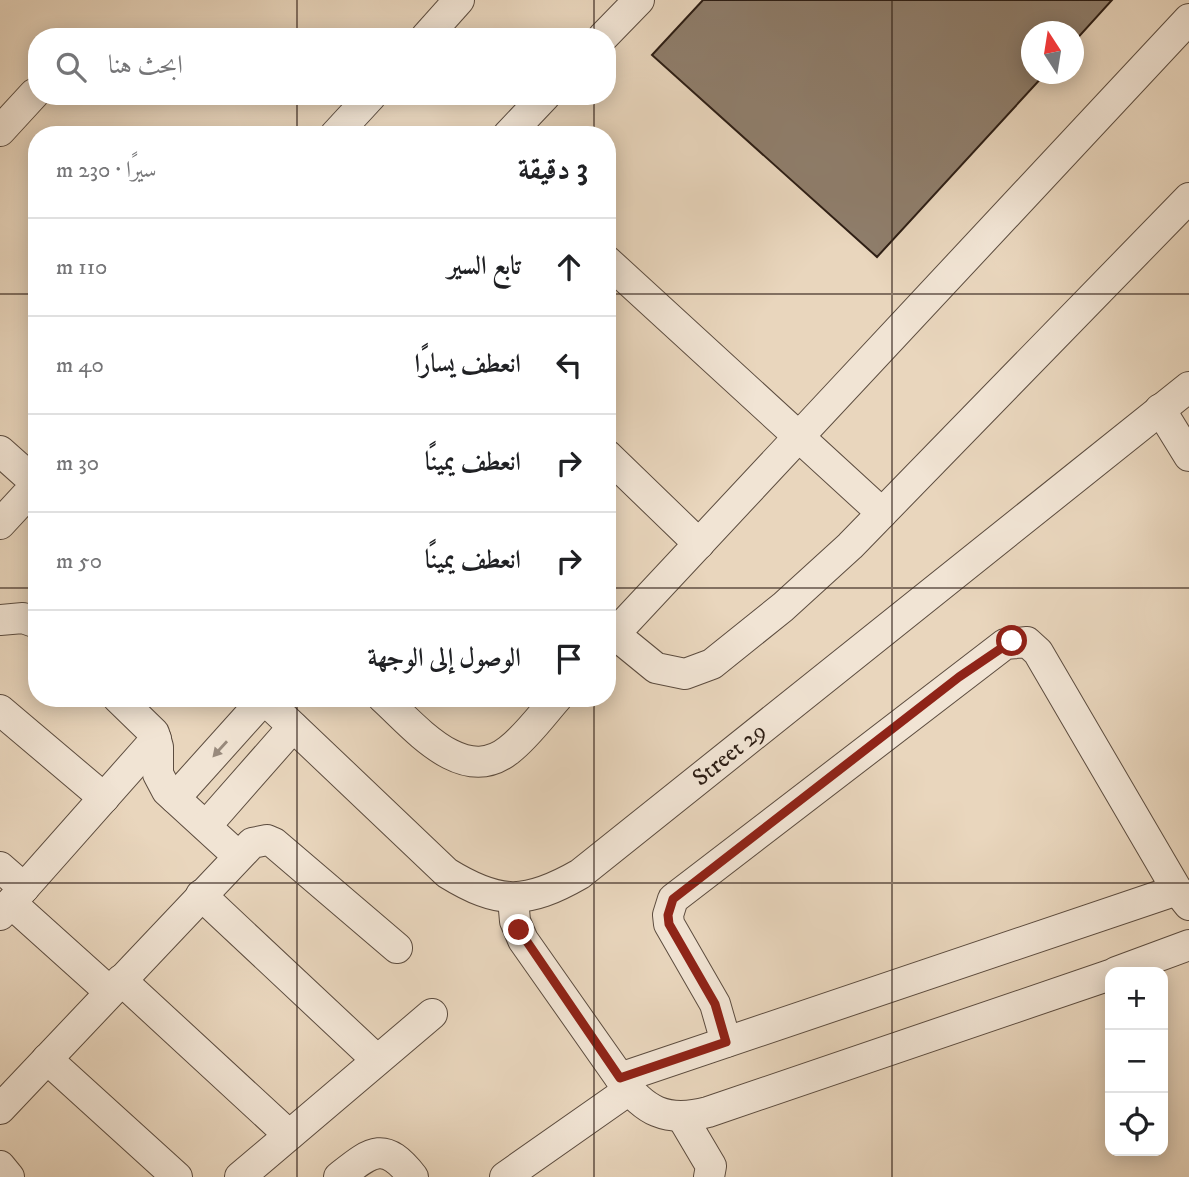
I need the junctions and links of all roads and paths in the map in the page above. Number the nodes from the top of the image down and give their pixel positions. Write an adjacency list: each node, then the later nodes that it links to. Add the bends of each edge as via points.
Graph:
1 (459, 0): 5 (street)
2 (480, 0): 6 (street)
3 (639, 0): 7 (street)
4 (1189, 19): 20 (street)
5 (434, 28)
6 (454, 28)
7 (612, 28)
8 (28, 101): 15 (street)
9 (363, 105): 12 (street)
10 (384, 105): 13 (street)
11 (536, 105): 14 (street)
12 (343, 126)
13 (364, 126)
14 (517, 126)
15 (0, 131)
16 (1189, 198): 28 (street)
17 (616, 269): 20 (street)
18 (1189, 387): 19 (street, Street 29)
19 (1160, 409): 22 (street); 50 (street, Street 29, via 580,874 548,892)
20 (798, 437): 28 (street); 30 (street)
21 (0, 451): 24 (street)
22 (1189, 456)
23 (616, 464): 30 (street)
24 (28, 469)
25 (28, 476): 27 (street)
26 (28, 480): 29 (street)
27 (0, 499)
28 (881, 513): 34 (street, via 783,607 712,664 685,674 656,668)
29 (0, 524)
30 (699, 544): 33 (street)
31 (0, 620): 32 (street)
32 (28, 620)
33 (616, 628)
34 (616, 640)
35 (127, 707): 42 (street)
36 (256, 707): 44 (street, one-way to 44)
37 (272, 707): 41 (street, Street 29)
38 (393, 707): 39 (street, via 449,755 472,762 507,752)
39 (549, 707)
40 (0, 710): 43 (street)
41 (293, 727): 45 (street); 50 (street, Street 29, via 447,873 478,892)
42 (156, 739): 43 (street); 44 (street, via 158,774)
43 (104, 798): 51 (street)
44 (175, 798): 45 (street)
45 (206, 826): 46 (street)
46 (238, 856): 48 (street); 53 (street, via 252,843 274,843)
47 (0, 867): 51 (street)
48 (201, 895): 56 (street); 60 (street)
49 (1183, 897): 58 (street); 58 (street, via 1038,652 1027,642 1012,641 673,899 669,924 715,1004)
50 (513, 898): 61 (street, via 523,940)
51 (12, 902): 56 (street)
52 (1189, 945): 54 (street)
53 (397, 948)
54 (1130, 967)
55 (1105, 977): 63 (street)
56 (116, 986): 59 (street); 64 (street)
57 (432, 1014): 60 (street)
58 (726, 1042): 61 (street)
59 (47, 1059): 62 (street); 68 (street)
60 (377, 1060): 64 (street)
61 (624, 1084): 63 (street, via 645,1106); 66 (street)
62 (0, 1109)
63 (682, 1117): 72 (street, via 711,1166)
64 (289, 1135): 69 (street)
65 (0, 1166): 67 (street)
66 (514, 1174)
67 (9, 1177)
68 (177, 1177)
69 (240, 1177)
70 (339, 1177): 71 (street, via 364,1157 380,1152 398,1158)
71 (413, 1177)
72 (709, 1177)

